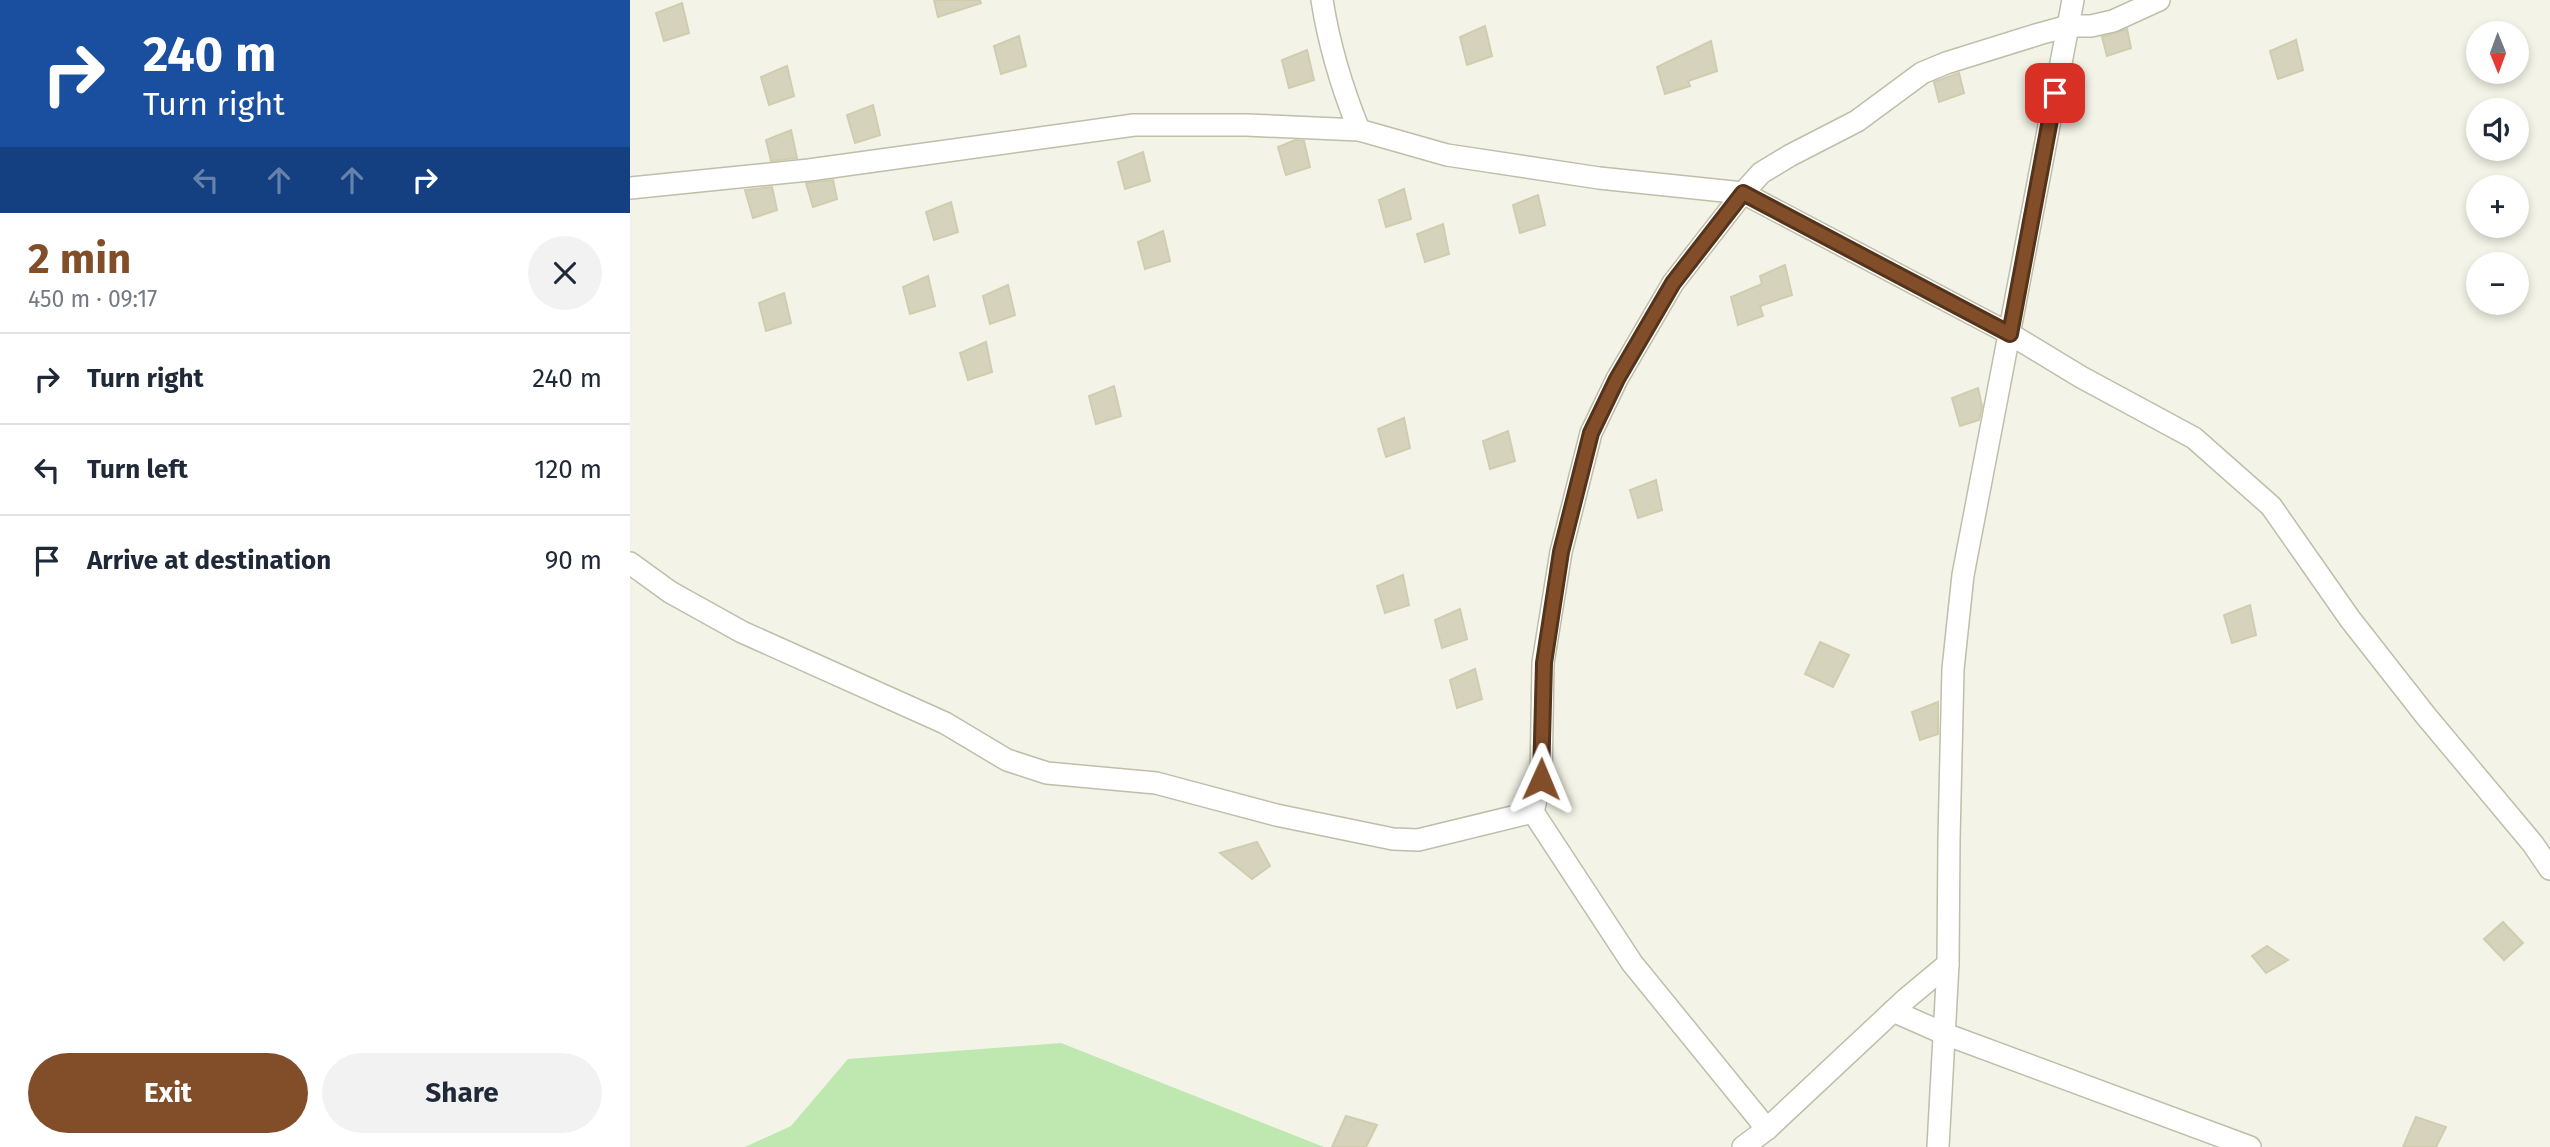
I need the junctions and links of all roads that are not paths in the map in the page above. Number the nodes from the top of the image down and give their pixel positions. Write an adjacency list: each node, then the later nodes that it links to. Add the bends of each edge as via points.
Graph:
1 (1322, 0): 5 (street, via 1345,95)
2 (2073, 0): 4 (street)
3 (2159, 0): 4 (street, via 2113,21)
4 (2068, 26): 7 (street, via 1922,73 1857,121 1761,173); 8 (street)
5 (1359, 130): 6 (street, via 1134,125 809,170); 7 (street, via 1447,155)
6 (630, 188)
7 (1743, 193): 8 (street); 10 (street, via 1673,283 1591,433 1561,552 1544,663 1541,779)
8 (2010, 334): 11 (street, via 2194,438 2271,506 2365,638); 12 (street, via 1963,575 1954,669)
9 (630, 563): 10 (street, via 670,593 742,632 945,723 1007,760 1047,773 1156,783 1276,815 1393,839 1418,840)
10 (1533, 812): 15 (street, via 1632,963)
11 (2550, 869)
12 (1948, 964): 13 (street); 14 (street)
13 (1893, 1011): 14 (street); 15 (street)
14 (1945, 1034): 17 (street); 18 (street)
15 (1767, 1129): 16 (street)
16 (1743, 1147)
17 (1938, 1147)
18 (2250, 1147)

